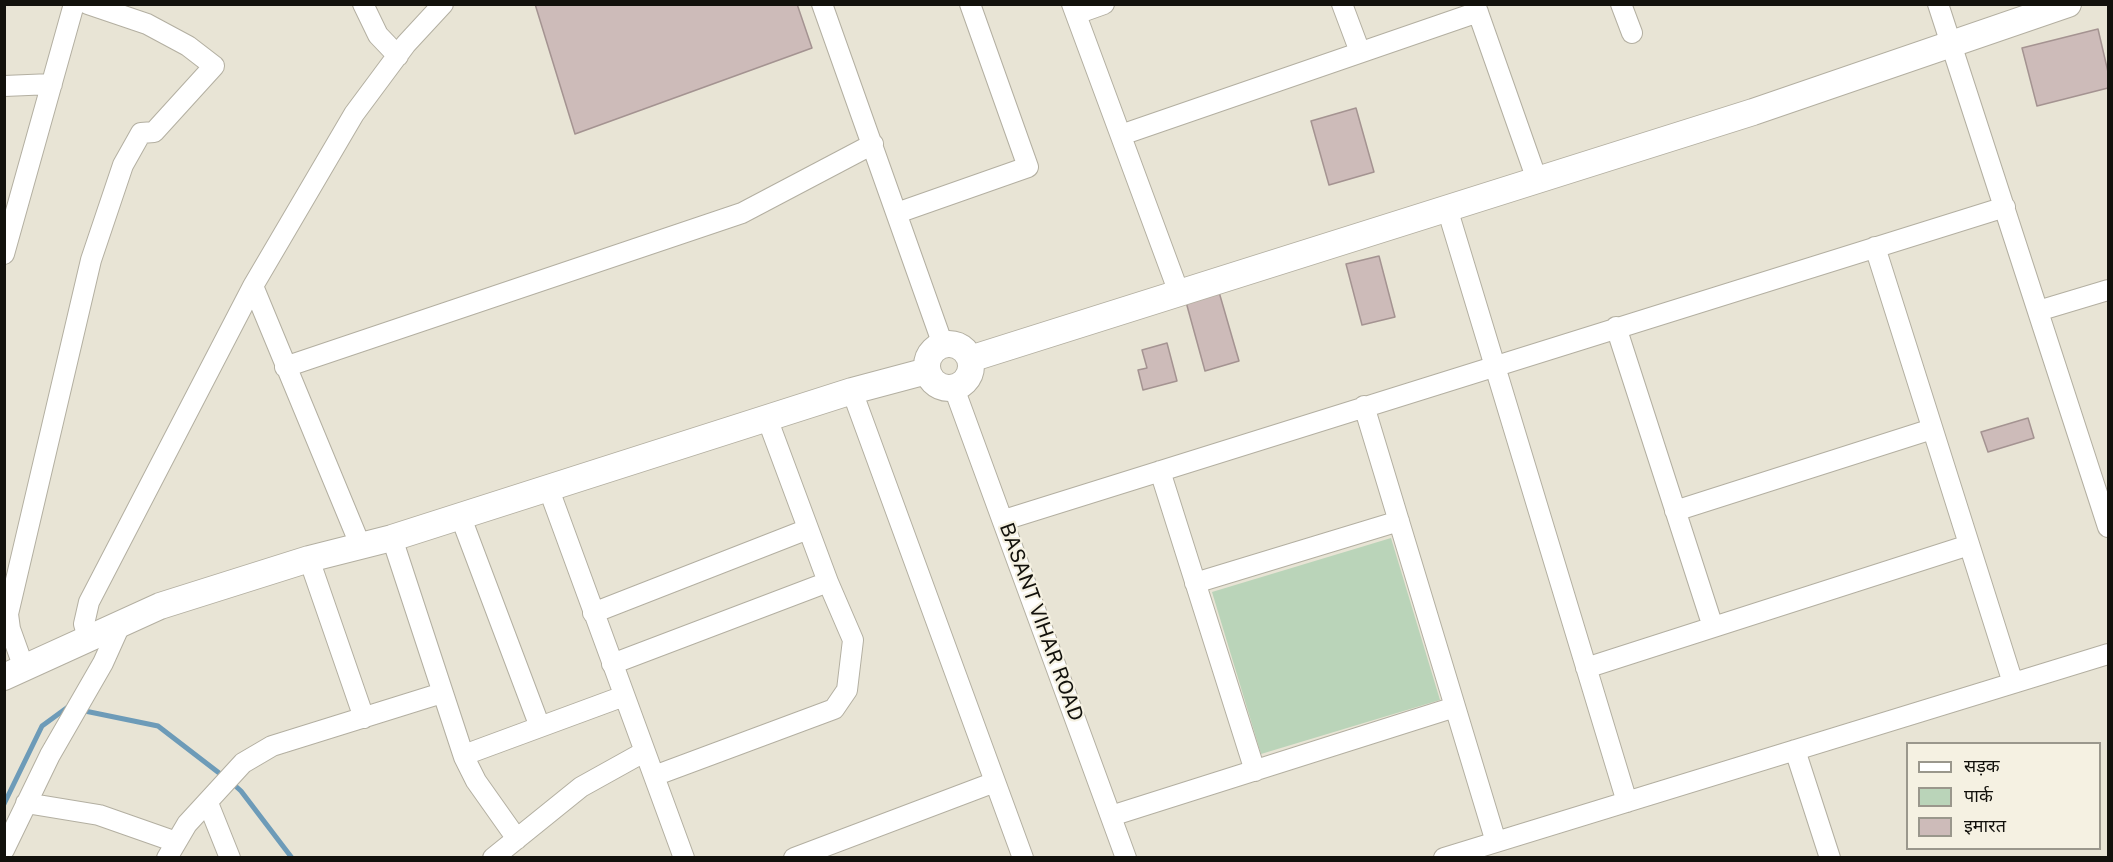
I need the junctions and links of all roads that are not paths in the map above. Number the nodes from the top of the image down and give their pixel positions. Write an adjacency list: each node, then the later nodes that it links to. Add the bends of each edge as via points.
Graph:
1 (74, 4): 18 (street)
2 (88, 4): 64 (street, via 147,24 188,46 214,66 154,132 141,133 123,165 91,260 8,614)
3 (363, 4): 17 (street, via 378,35)
4 (822, 4): 21 (street)
5 (970, 4): 25 (street, via 1028,167)
6 (1104, 4): 13 (street)
7 (1342, 4): 16 (street)
8 (1621, 4): 14 (street)
9 (1938, 4): 15 (street)
10 (2068, 4): 15 (street)
11 (438, 7): 17 (street)
12 (1477, 8): 16 (street); 22 (street)
13 (1074, 9): 20 (street)
14 (1632, 33)
15 (1952, 44): 22 (street); 23 (street)
16 (1360, 52): 20 (street)
17 (398, 56): 28 (street, via 354,114)
18 (52, 84): 19 (street); 27 (street)
19 (4, 86)
20 (1121, 135): 30 (street)
21 (873, 144): 25 (street); 36 (street, via 742,213)
22 (1537, 180): 24 (street)
23 (2005, 207): 26 (street); 31 (street)
24 (1448, 208): 30 (street); 35 (street)
25 (897, 213): 33 (street)
26 (1875, 247): 32 (street); 42 (street)
27 (4, 254)
28 (253, 286): 36 (street); 60 (street, via 89,602 84,624)
29 (2109, 290): 31 (street)
30 (1179, 293): 34 (street)
31 (2038, 311): 49 (street)
32 (1616, 327): 35 (street); 45 (street)
33 (943, 345): 34 (street, via 958,346); 37 (street, via 929,356)
34 (970, 359): 38 (street, via 968,378)
35 (1495, 364): 40 (street); 63 (street)
36 (285, 367): 53 (street)
37 (927, 371): 38 (street, via 938,386); 39 (street)
38 (954, 388): 47 (street, BASANT VIHAR ROAD)
39 (852, 391): 41 (street); 76 (street)
40 (1364, 406): 43 (street); 48 (street)
41 (767, 418): 44 (street); 50 (street)
42 (1932, 429): 45 (street); 52 (street)
43 (1160, 471): 47 (street); 56 (street)
44 (548, 488): 46 (street); 57 (street)
45 (1676, 511): 59 (street)
46 (460, 515): 51 (street); 70 (street)
47 (1004, 520): 80 (street, BASANT VIHAR ROAD)
48 (1399, 521): 56 (street); 68 (street)
49 (2109, 527)
50 (808, 530): 55 (street); 57 (street)
51 (392, 538): 53 (street); 66 (street)
52 (1969, 545): 59 (street); 65 (street)
53 (361, 547): 54 (street)
54 (309, 559): 58 (street, via 160,606); 69 (street)
55 (828, 582): 62 (street); 75 (street, via 853,640 847,690 834,709)
56 (1196, 583): 74 (street)
57 (593, 613): 62 (street)
58 (121, 623): 60 (street); 79 (street)
59 (1713, 627): 63 (street)
60 (88, 638): 64 (street)
61 (2109, 654): 65 (street)
62 (612, 664): 67 (street)
63 (1586, 668): 78 (street)
64 (14, 672)
65 (2013, 683): 71 (street)
66 (442, 693): 69 (street); 73 (street)
67 (624, 696): 70 (street); 72 (street)
68 (1455, 707): 74 (street); 82 (street)
69 (364, 718): 77 (street, via 272,746 243,763)
70 (540, 727): 73 (street)
71 (1795, 750): 78 (street); 92 (street)
72 (644, 752): 75 (street); 81 (street, via 581,787)
73 (464, 755): 81 (street, via 476,782)
74 (1255, 771): 80 (street)
75 (654, 777): 85 (street)
76 (995, 782): 88 (street); 89 (street)
77 (211, 799): 84 (street, via 187,824); 86 (street)
78 (1627, 802): 82 (street)
79 (26, 803): 83 (street); 84 (street, via 99,815)
80 (1111, 816): 90 (street, BASANT VIHAR ROAD)
81 (517, 839): 87 (street)
82 (1496, 842): 91 (street)
83 (4, 850)
84 (171, 850)
85 (678, 855)
86 (230, 858)
87 (493, 858)
88 (794, 858)
89 (1023, 858)
90 (1126, 858)
91 (1444, 858)
92 (1830, 858)

